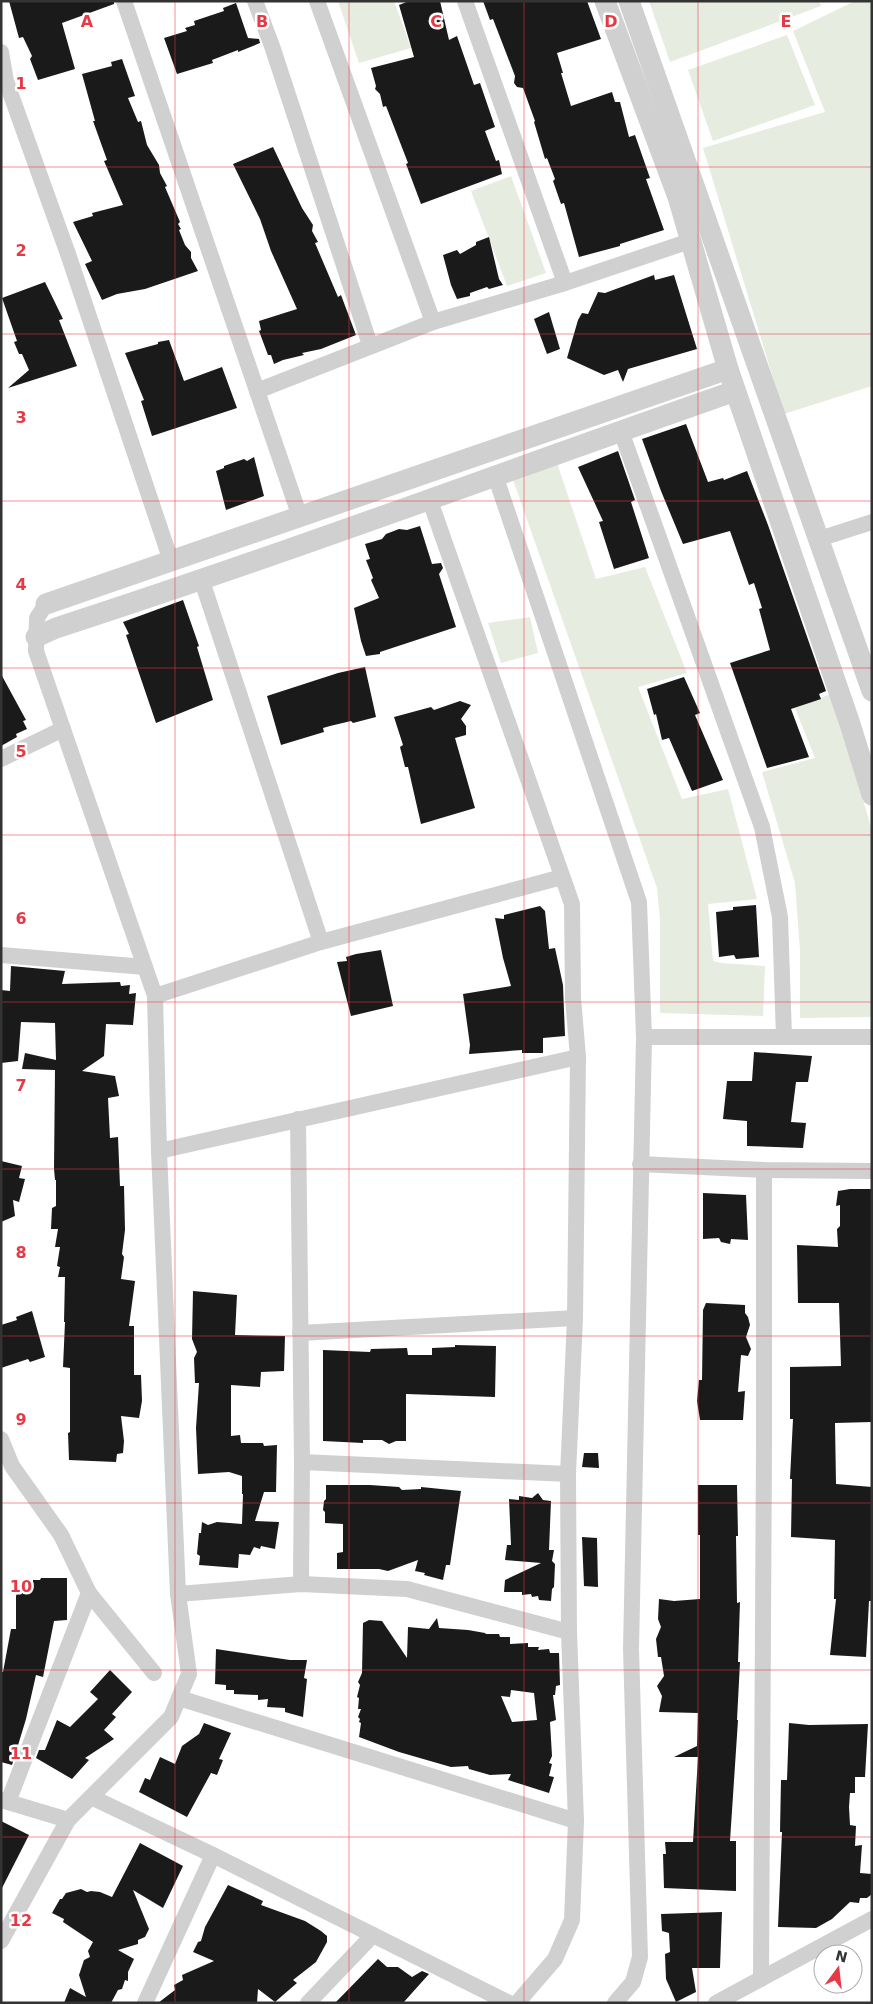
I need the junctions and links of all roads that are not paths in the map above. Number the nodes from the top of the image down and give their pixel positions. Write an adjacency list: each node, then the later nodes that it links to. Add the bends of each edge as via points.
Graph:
1 (124, 1): 13 (street)
2 (255, 1): 11 (street)
3 (317, 1): 10 (street)
4 (465, 1): 9 (street)
5 (606, 1): 8 (street, via 678,197)
6 (629, 1): 20 (street)
7 (1, 52): 21 (street, via 6,81)
8 (690, 241): 9 (street); 12 (street)
9 (565, 282): 10 (street)
10 (433, 322): 11 (street)
11 (370, 345): 13 (street)
12 (728, 369): 14 (street); 18 (street)
13 (257, 391): 18 (street)
14 (735, 391): 15 (street); 28 (street)
15 (621, 431): 16 (street); 35 (street, via 762,827 780,917)
16 (495, 475): 17 (street); 34 (street, via 639,902)
17 (429, 498): 22 (street); 29 (street)
18 (300, 517): 21 (street)
19 (872, 522): 20 (street)
20 (819, 539): 25 (street)
21 (171, 561): 23 (street)
22 (202, 581): 24 (street); 30 (street)
23 (46, 604): 24 (street, via 37,618)
24 (36, 637): 26 (street, via 36,651)
25 (872, 691)
26 (63, 729): 27 (street); 32 (street)
27 (1, 759)
28 (872, 795)
29 (562, 877): 30 (street); 37 (street, via 572,904 573,998)
30 (321, 942): 33 (street)
31 (1, 955): 32 (street)
32 (145, 967): 33 (street)
33 (155, 996): 39 (street)
34 (644, 1037): 35 (street); 40 (street)
35 (784, 1037): 36 (street)
36 (872, 1037)
37 (578, 1057): 38 (street); 43 (street)
38 (298, 1119): 39 (street); 44 (street)
39 (159, 1150): 50 (street)
40 (640, 1164): 41 (street); 67 (street, via 631,1649 640,1957 633,1982)
41 (764, 1170): 42 (street); 62 (street)
42 (872, 1171)
43 (575, 1318): 44 (street); 47 (street)
44 (300, 1333): 46 (street)
45 (1, 1439): 49 (street, via 12,1466 60,1535)
46 (302, 1462): 47 (street); 48 (street)
47 (568, 1474): 51 (street)
48 (302, 1584): 50 (street); 51 (street, via 407,1589)
49 (88, 1593): 52 (street); 55 (street)
50 (178, 1594): 53 (street, via 189,1674)
51 (569, 1632): 57 (street)
52 (154, 1673)
53 (179, 1698): 54 (street, via 171,1717); 57 (street)
54 (90, 1797): 56 (street); 58 (street)
55 (4, 1801): 56 (street)
56 (68, 1820): 61 (street)
57 (576, 1821): 66 (street, via 572,1920 555,1959)
58 (213, 1855): 60 (street); 63 (street)
59 (872, 1919): 62 (street)
60 (374, 1935): 64 (street); 65 (street)
61 (1, 1941)
62 (760, 1979): 68 (street)
63 (145, 2003)
64 (308, 2003)
65 (508, 2003)
66 (517, 2003)
67 (615, 2003)
68 (716, 2003)

